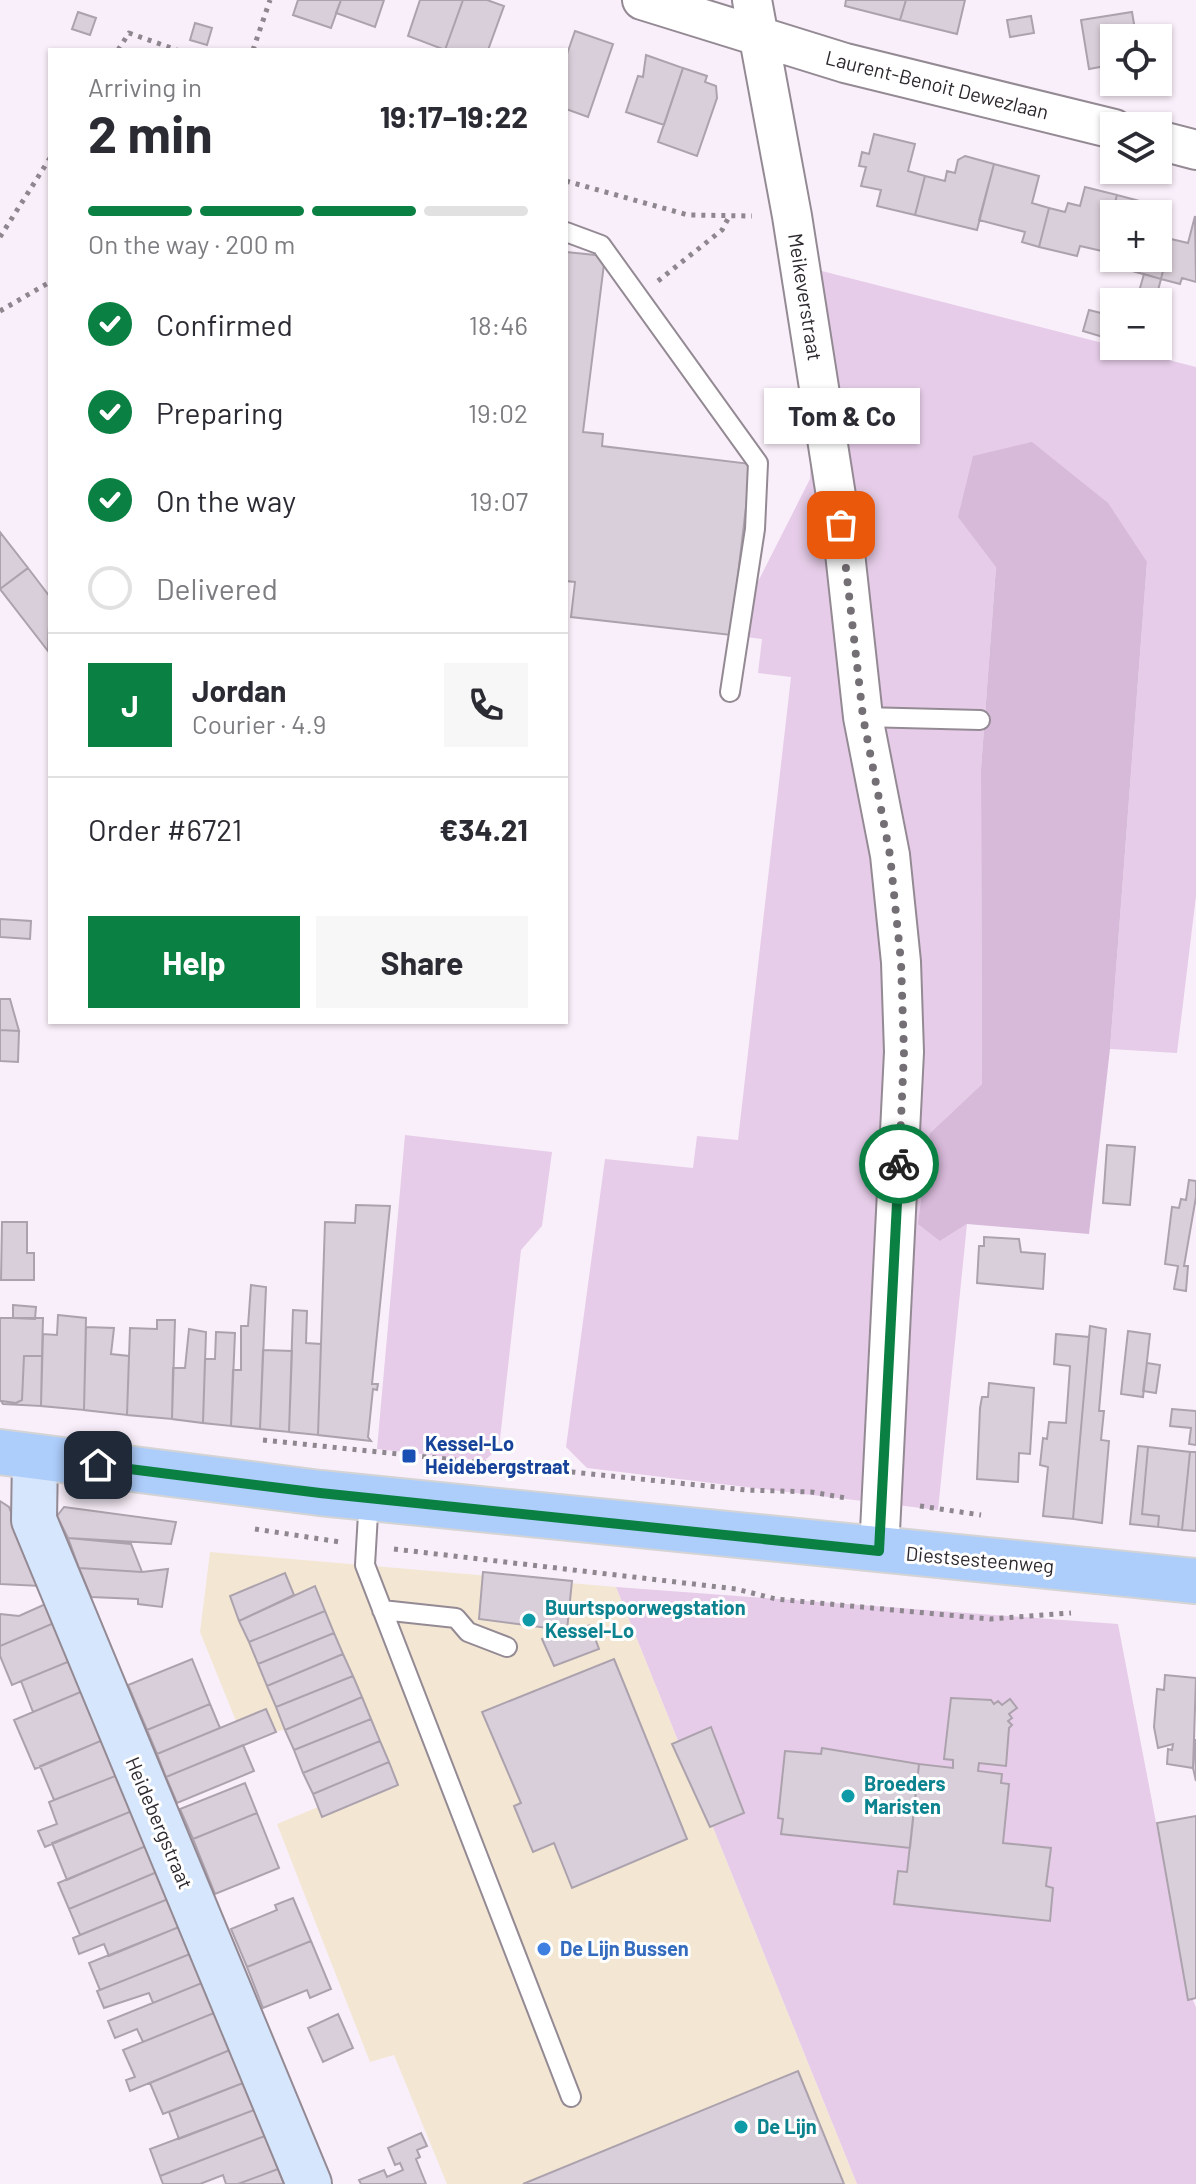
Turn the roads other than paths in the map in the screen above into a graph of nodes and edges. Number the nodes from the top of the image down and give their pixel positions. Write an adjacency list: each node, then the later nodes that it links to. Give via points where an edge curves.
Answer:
1 (642, 0): 3 (street, Laurent-Benoit Dewezlaan)
2 (752, 0): 3 (street, Meikeverstraat)
3 (761, 40): 4 (street, Laurent-Benoit Dewezlaan); 9 (street, Meikeverstraat, via 845,553)
4 (1100, 125)
5 (1172, 144): 6 (street)
6 (1196, 150)
7 (568, 233): 8 (lane, via 601,245 758,463 755,529)
8 (730, 692)
9 (863, 717): 10 (lane); 13 (street, Meikeverstraat, via 890,855 904,1052)
10 (980, 720)
11 (17, 1454): 12 (main road, Diestsesteenweg); 18 (street, Heidebergstraat, via 34,1520)
12 (369, 1497): 13 (main road, Diestsesteenweg); 15 (lane, via 365,1565)
13 (879, 1551): 14 (main road, Diestsesteenweg)
14 (1196, 1581)
15 (382, 1610): 16 (lane, via 456,1618 468,1632); 17 (lane)
16 (507, 1647)
17 (571, 2097)
18 (309, 2184)

